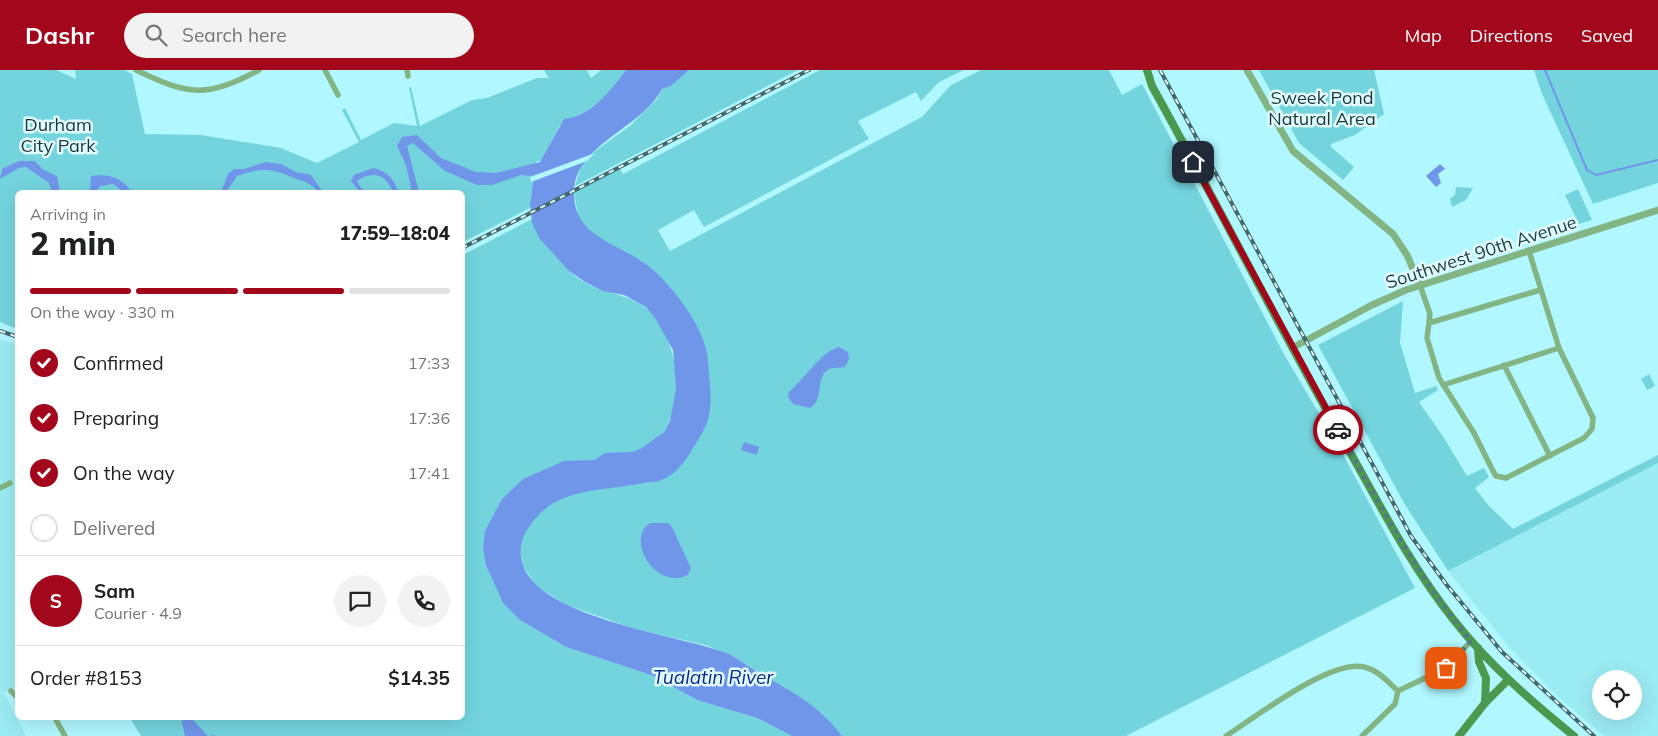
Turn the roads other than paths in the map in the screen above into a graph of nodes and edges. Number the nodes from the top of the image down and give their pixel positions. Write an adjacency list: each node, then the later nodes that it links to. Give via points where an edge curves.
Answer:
1 (136, 70): 2 (street, via 187,91 227,86)
2 (259, 70)
3 (325, 70): 6 (street)
4 (1147, 70): 12 (main road, via 1152,86)
5 (1247, 70): 9 (street, via 1293,152 1393,234 1407,254)
6 (338, 95)
7 (1658, 210): 8 (street, Southwest 90th Avenue)
8 (1528, 251): 9 (street, Southwest 90th Avenue); 10 (street)
9 (1420, 285): 11 (street); 12 (street, Southwest 90th Avenue, via 1372,305)
10 (1540, 290): 11 (street); 13 (street)
11 (1430, 323): 15 (street, via 1429,345)
12 (1292, 348): 19 (main road, via 1406,552)
13 (1559, 348): 14 (street); 16 (street, via 1593,418 1592,429 1584,438)
14 (1504, 365): 15 (street); 16 (street)
15 (1443, 385): 16 (street, via 1474,433 1493,471 1501,478)
16 (1550, 456)
17 (10, 483): 18 (street)
18 (0, 488)
19 (1471, 641): 20 (main road); 23 (street, via 1446,668)
20 (1478, 648): 21 (main road); 25 (main road, via 1479,662 1486,678)
21 (1508, 680): 25 (main road); 31 (main road)
22 (12, 690): 24 (street)
23 (1398, 691): 28 (street, via 1373,670 1344,667 1322,675); 29 (street, via 1395,704)
24 (15, 694)
25 (1485, 703): 30 (main road)
26 (56, 720): 27 (street)
27 (65, 736)
28 (1226, 736)
29 (1362, 736)
30 (1459, 736)
31 (1574, 736)

